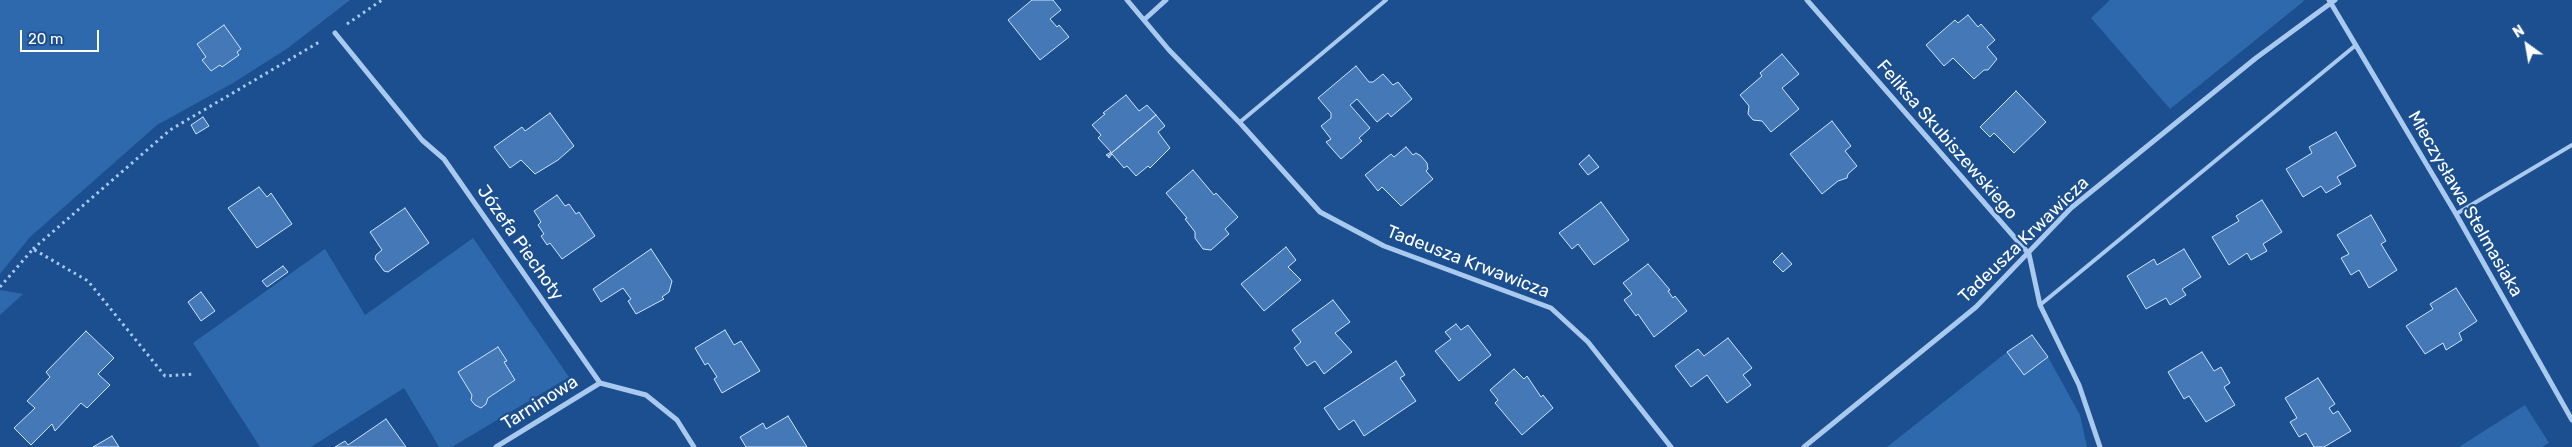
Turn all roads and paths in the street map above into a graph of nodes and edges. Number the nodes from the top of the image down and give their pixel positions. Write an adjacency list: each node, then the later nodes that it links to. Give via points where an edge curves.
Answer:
1 (382, 0): 8 (path)
2 (1127, 0): 7 (street, Tadeusza Krwawicza)
3 (1166, 0): 7 (street)
4 (1386, 0): 10 (lane)
5 (1807, 0): 14 (street, Feliksa Skubiszewskiego)
6 (2332, 1): 9 (street, Mieczysława Stelmasiaka); 14 (street, Tadeusza Krwawicza, via 2256,58 2071,208)
7 (1145, 19): 10 (street, Tadeusza Krwawicza, via 1170,50)
8 (335, 33): 13 (path, via 170,130); 18 (street, Józefa Piechoty, via 422,140 444,159)
9 (2356, 45): 12 (street, Mieczysława Stelmasiaka); 16 (lane)
10 (1240, 122): 22 (street, Tadeusza Krwawicza, via 1320,212 1384,246 1551,308 1588,342)
11 (2572, 145): 12 (lane)
12 (2456, 214): 19 (street, Mieczysława Stelmasiaka)
13 (33, 250): 15 (path); 17 (path, via 88,281 165,376)
14 (2029, 254): 16 (street, Feliksa Skubiszewskiego); 23 (street, Tadeusza Krwawicza, via 1976,307)
15 (0, 287)
16 (2040, 305): 24 (street, Feliksa Skubiszewskiego, via 2079,385)
17 (195, 374)
18 (600, 382): 20 (street, Tarninowa); 21 (street, via 646,395 677,420)
19 (2572, 420)
20 (496, 447)
21 (694, 447)
22 (1671, 447)
23 (1804, 447)
24 (2100, 447)

